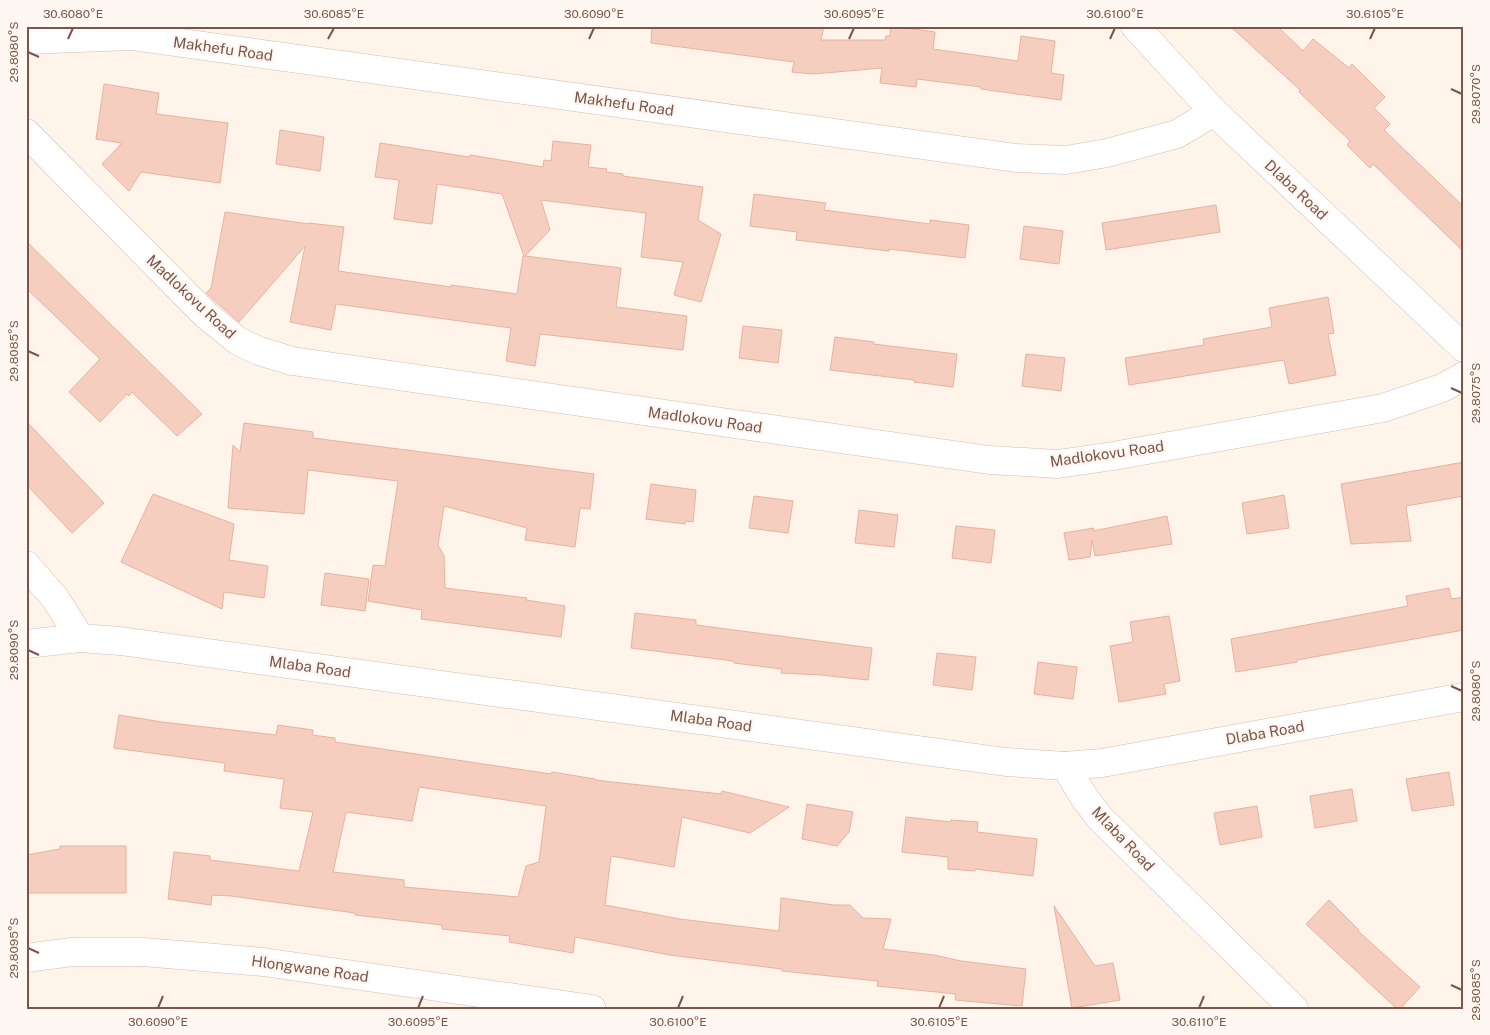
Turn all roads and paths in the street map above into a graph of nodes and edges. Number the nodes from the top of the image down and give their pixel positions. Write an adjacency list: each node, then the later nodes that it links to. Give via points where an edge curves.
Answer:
1 (1135, 26): 3 (street, Dlaba Road)
2 (26, 40): 3 (street, Makhefu Road, via 131,36 1016,158 1066,160 1107,153 1177,134)
3 (1214, 112): 5 (street, Dlaba Road)
4 (26, 133): 6 (street, Madlokovu Road, via 206,315 238,341 292,361 989,460 1058,464 1383,408 1442,388)
5 (1464, 348)
6 (1464, 376)
7 (26, 565): 8 (street, via 55,598)
8 (80, 638): 9 (street, Mlaba Road); 11 (street, Mlaba Road, via 130,642 1006,762)
9 (26, 644)
10 (1464, 697): 11 (street, Dlaba Road, via 1102,763)
11 (1065, 766): 14 (street, Mlaba Road, via 1100,818)
12 (26, 958): 13 (street, Hlongwane Road, via 72,952 143,952 263,962)
13 (592, 1009)
14 (1294, 1009)

